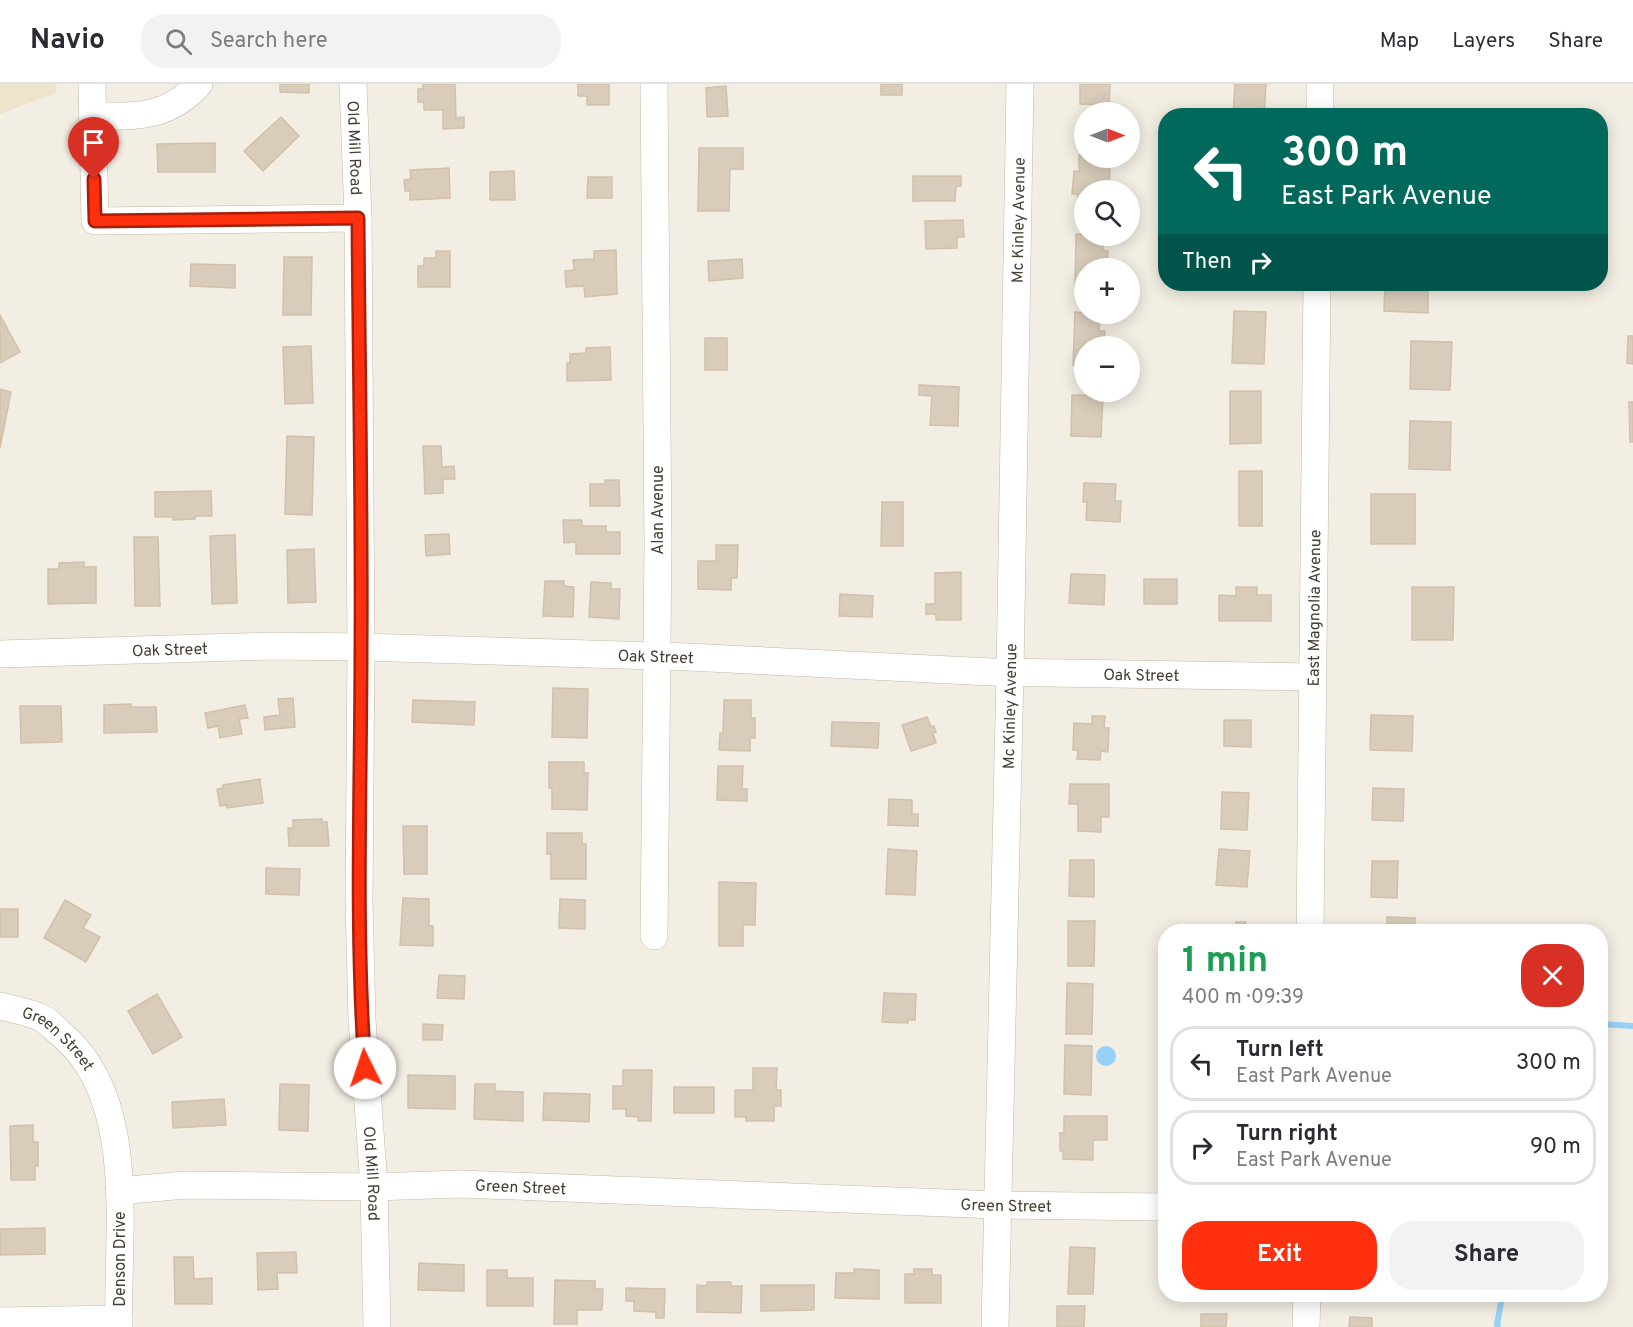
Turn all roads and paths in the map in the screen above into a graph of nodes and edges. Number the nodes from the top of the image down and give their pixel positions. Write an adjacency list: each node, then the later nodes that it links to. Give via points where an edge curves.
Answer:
1 (92, 84): 8 (street)
2 (199, 84): 8 (street, via 154,114)
3 (353, 84): 9 (street, Old Mill Road)
4 (654, 84): 13 (street, Alan Avenue)
5 (1020, 84): 14 (street, Mc Kinley Avenue)
6 (1320, 84): 7 (street)
7 (1320, 108)
8 (93, 116): 9 (street, via 95,221)
9 (358, 218): 11 (street, Old Mill Road)
10 (1317, 291): 15 (street, East Magnolia Avenue)
11 (361, 647): 12 (street, Oak Street); 13 (street, Oak Street); 19 (street, Old Mill Road, via 358,902)
12 (0, 654)
13 (656, 656): 14 (street, Oak Street); 17 (street, Alan Avenue)
14 (1010, 673): 15 (street, Oak Street); 21 (street, Mc Kinley Avenue)
15 (1312, 677): 16 (street, East Magnolia Avenue)
16 (1310, 924)
17 (654, 936)
18 (0, 1006): 20 (street, Green Street, via 41,1017 75,1046 99,1084 113,1127)
19 (374, 1187): 20 (street, Green Street, via 185,1185); 21 (street, Green Street, via 461,1184); 26 (street, Old Mill Road)
20 (119, 1191): 25 (street, Denson Drive)
21 (998, 1205): 22 (street, Green Street); 27 (street, Mc Kinley Avenue)
22 (1158, 1207)
23 (1307, 1302): 28 (street)
24 (0, 1321): 25 (street)
25 (119, 1323)
26 (377, 1327)
27 (995, 1327)
28 (1306, 1327)

